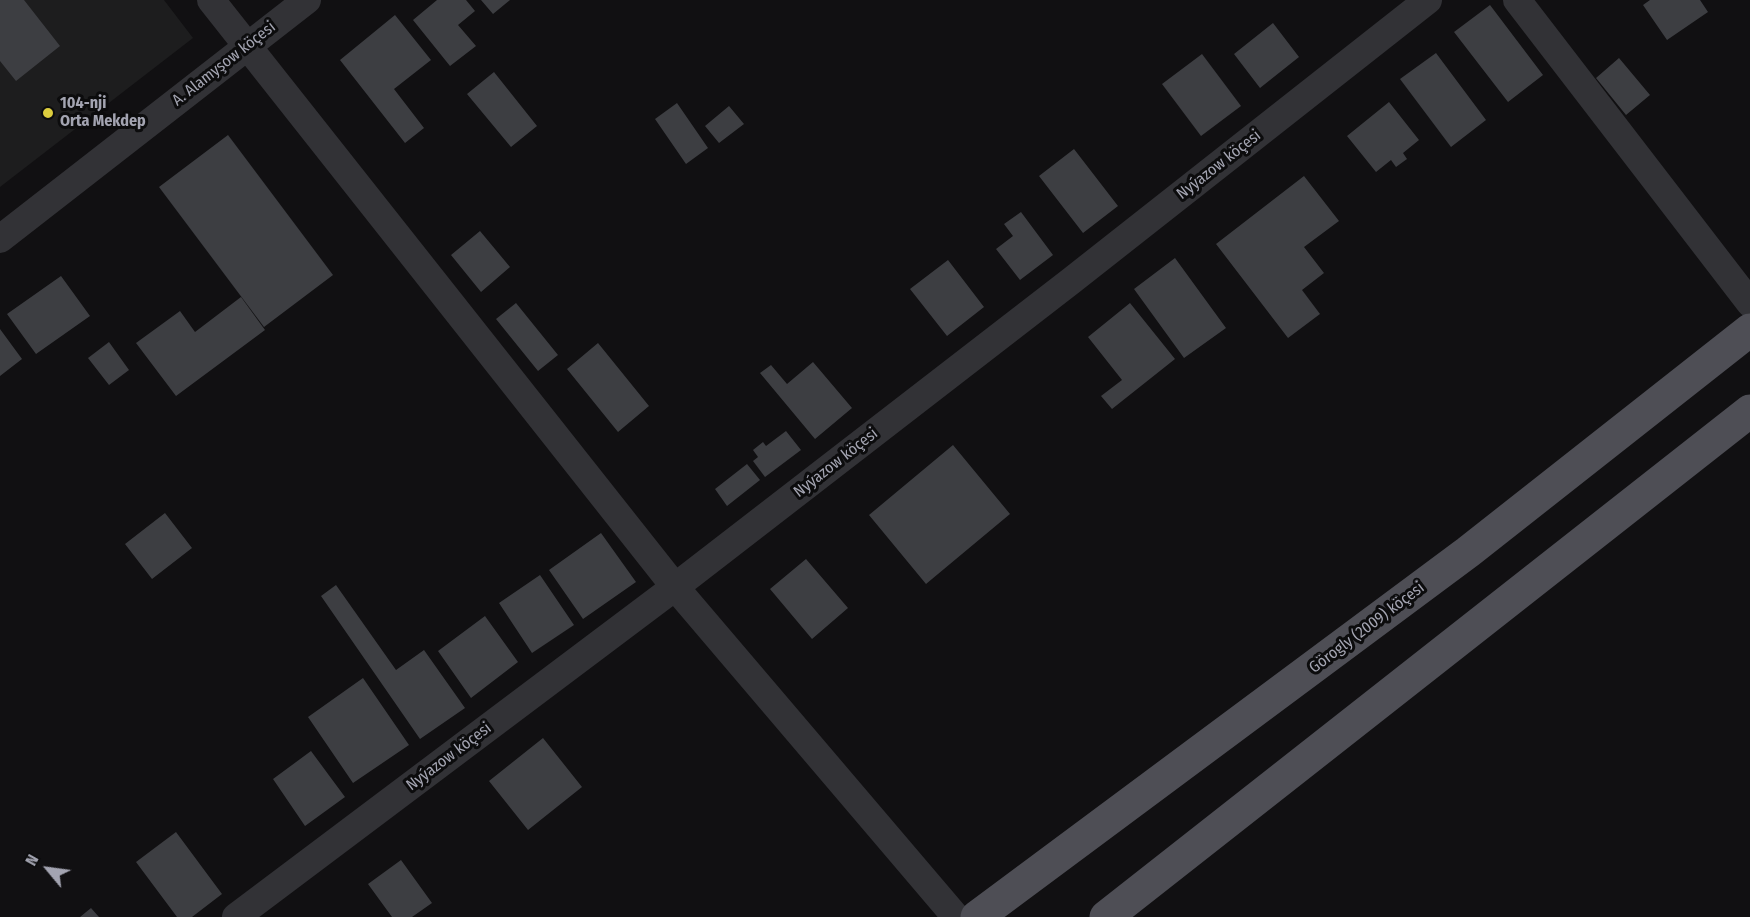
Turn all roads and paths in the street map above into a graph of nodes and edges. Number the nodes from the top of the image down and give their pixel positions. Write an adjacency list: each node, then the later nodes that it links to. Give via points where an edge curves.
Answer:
1 (210, 0): 5 (street)
2 (307, 0): 5 (street, A. Alamyşow köçesi)
3 (1428, 0): 10 (street, Nyýazow köçesi)
4 (1517, 0): 7 (street)
5 (246, 46): 6 (street, A. Alamyşow köçesi); 10 (street)
6 (0, 239)
7 (1750, 303)
8 (1750, 330): 13 (main road, Görogly (2009) köçesi, via 1468,552)
9 (1750, 411): 14 (main road)
10 (675, 587): 11 (street, Nyýazow köçesi); 12 (street)
11 (236, 917)
12 (956, 917)
13 (977, 917)
14 (1106, 917)

